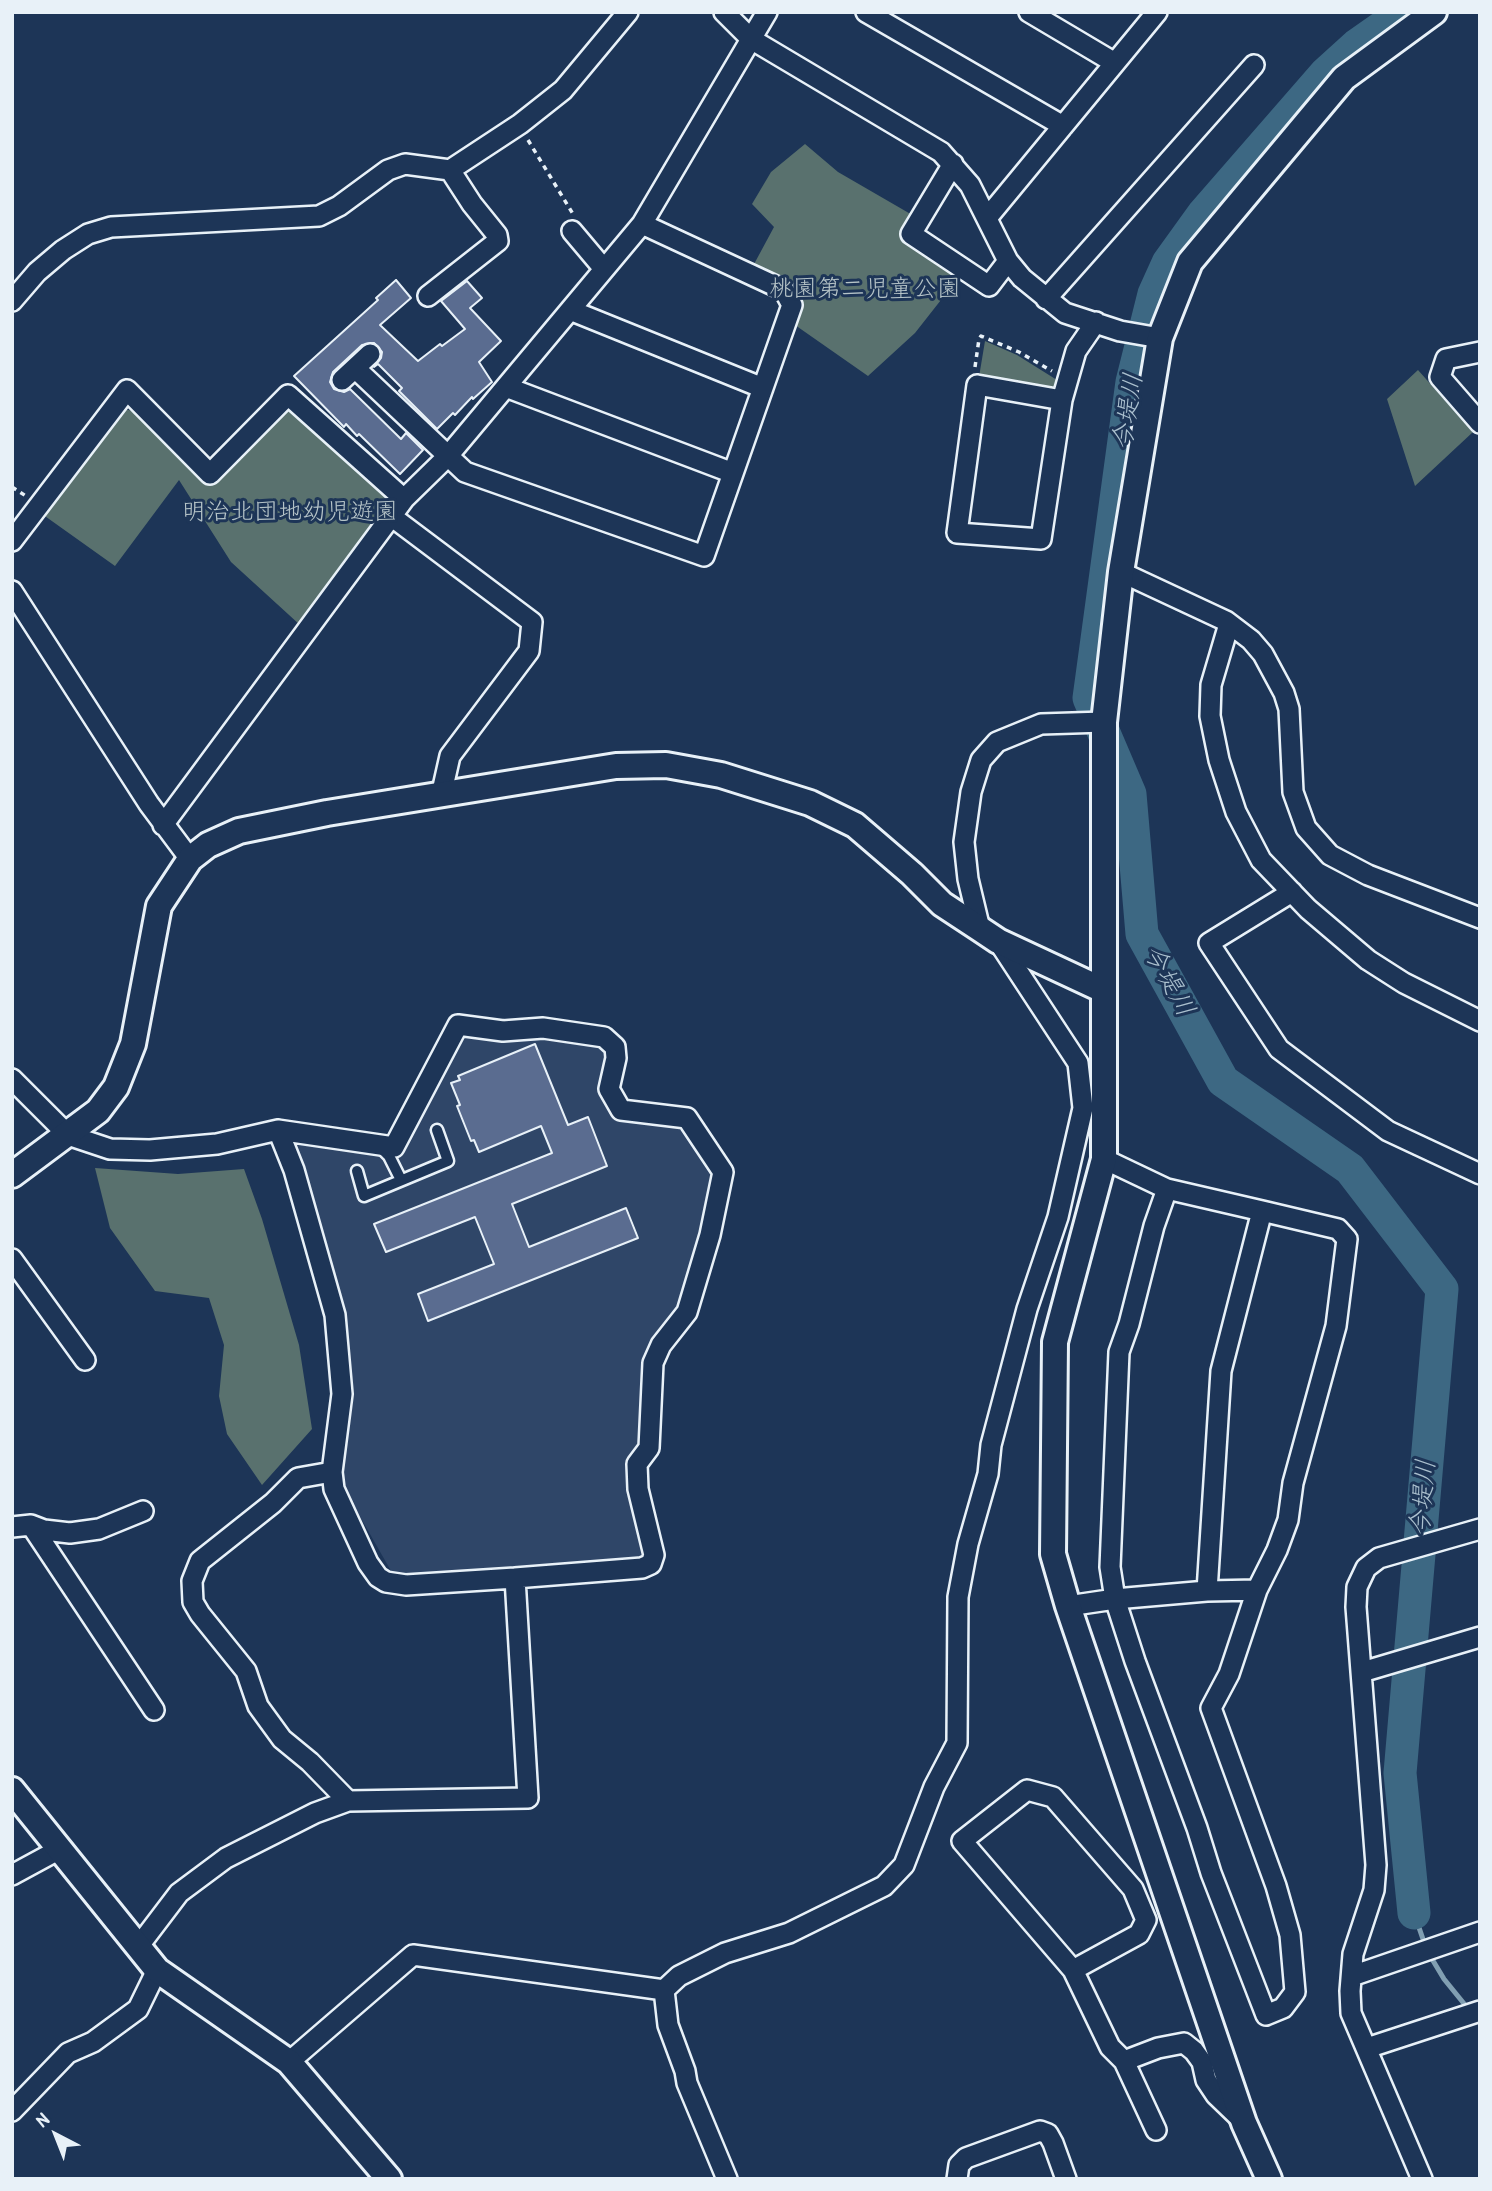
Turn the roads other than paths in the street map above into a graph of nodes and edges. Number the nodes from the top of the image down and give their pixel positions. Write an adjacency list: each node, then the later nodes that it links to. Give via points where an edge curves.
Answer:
1 (628, 12): 13 (street, via 562,90)
2 (724, 12): 8 (street)
3 (767, 12): 8 (street)
4 (866, 12): 11 (street)
5 (1029, 12): 9 (street)
6 (1157, 12): 9 (street)
7 (1426, 14): 24 (street, via 1343,78 1190,262)
8 (751, 39): 12 (street, via 926,142); 15 (street)
9 (1115, 62): 11 (street)
10 (1254, 65): 20 (street)
11 (1063, 126): 14 (street)
12 (953, 164): 14 (street, via 971,185); 17 (street, via 911,234 989,286)
13 (450, 170): 19 (street, via 498,241); 21 (street, via 405,164 377,176 319,216 99,230 54,257)
14 (987, 218): 17 (street)
15 (642, 224): 18 (street); 28 (street, via 784,290 792,305)
16 (573, 232): 18 (street)
17 (1008, 261): 20 (street)
18 (604, 269): 22 (street)
19 (428, 296)
20 (1046, 299): 23 (street, via 1065,313)
21 (12, 301)
22 (570, 310): 27 (street); 28 (street)
23 (1096, 322): 24 (street); 29 (street, via 1076,351)
24 (1154, 337): 36 (street)
25 (1480, 352): 30 (street, via 1446,359 1440,377)
26 (356, 367): 31 (street)
27 (506, 387): 31 (street); 32 (street)
28 (763, 388): 32 (street)
29 (1062, 400): 29 (street, via 977,385 957,533 1041,539)
30 (1480, 423)
31 (448, 456): 32 (street, via 465,472 704,556); 33 (street)
32 (733, 473)
33 (404, 499): 34 (street); 35 (street, via 288,395 210,474 127,390)
34 (391, 516): 40 (street, via 532,622 529,651 450,756); 41 (street)
35 (12, 541)
36 (1121, 572): 38 (street); 39 (street)
37 (12, 591): 41 (street)
38 (1229, 624): 43 (street, via 1211,685 1210,716 1219,760 1236,812 1261,860); 44 (street, via 1264,654 1284,693 1289,709 1293,792 1306,828 1330,855 1368,875)
39 (1104, 722): 45 (street, via 1041,724 997,743 981,760 964,842 968,879); 46 (street)
40 (441, 796): 42 (street, via 239,831); 45 (street, via 617,766 666,765 721,775 810,803 855,825 942,904)
41 (163, 825): 42 (street)
42 (190, 859): 51 (street, via 159,906 133,1044 116,1087 98,1111)
43 (1292, 892): 47 (street, via 1368,960); 55 (street, via 1209,943 1279,1049 1388,1131)
44 (1480, 918)
45 (989, 935): 46 (street); 83 (street, via 1078,1063 1083,1108 1058,1217 1027,1309 968,1544 958,1597 957,1743 934,1787 904,1865 884,1886 789,1933 725,1953 679,1976)
46 (1103, 990): 53 (street)
47 (1480, 1021)
48 (12, 1079): 51 (street)
49 (278, 1130): 51 (street, via 217,1144 150,1150 110,1149); 52 (street); 62 (street, via 295,1170 335,1314 342,1394)
50 (437, 1130): 57 (lane, via 448,1161)
51 (68, 1135): 56 (street)
52 (377, 1144): 57 (lane); 66 (street, via 394,1147 458,1025 503,1031 543,1028 604,1037 615,1047 609,1089 621,1110 687,1118 723,1171 687,1312 653,1363 649,1448 637,1464 638,1489 654,1555 651,1564)
53 (1104, 1159): 58 (street); 70 (street, via 1055,1342 1053,1553)
54 (357, 1171): 57 (lane, via 364,1196)
55 (1480, 1174)
56 (12, 1175)
57 (401, 1180)
58 (1167, 1189): 59 (street); 69 (street, via 1119,1352 1110,1567)
59 (1262, 1211): 67 (street, via 1338,1229 1348,1239 1336,1326 1293,1483 1288,1520); 68 (street, via 1221,1371)
60 (12, 1259): 61 (street)
61 (85, 1360)
62 (332, 1472): 66 (street, via 334,1489 369,1563 386,1582 406,1585); 75 (street, via 298,1478 200,1561 192,1581 193,1602 246,1671 258,1706 282,1739)
63 (143, 1511): 64 (street, via 99,1528 70,1533)
64 (22, 1526): 73 (street)
65 (1480, 1529): 72 (street, via 1379,1559 1366,1568 1357,1587 1356,1607)
66 (515, 1578): 75 (street, via 527,1798)
67 (1257, 1590): 68 (street); 69 (street, via 1229,1674 1211,1708 1290,1935 1295,1992 1283,2008 1265,2015)
68 (1207, 1591): 69 (street)
69 (1115, 1599): 70 (street)
70 (1068, 1606): 89 (street)
71 (1480, 1637): 72 (street)
72 (1362, 1672): 82 (street, via 1376,1865 1374,1890 1353,1954)
73 (154, 1710)
74 (12, 1790): 76 (street)
75 (348, 1801): 79 (street, via 226,1858 179,1893)
76 (60, 1849): 77 (street); 79 (street)
77 (12, 1875)
78 (1480, 1932): 82 (street)
79 (138, 1947): 81 (street)
80 (1073, 1969): 80 (street, via 962,1841 1027,1790 1053,1797 1133,1888 1146,1920 1139,1934); 86 (street, via 1110,2048)
81 (157, 1970): 87 (street); 88 (street, via 138,2009 93,2042 68,2053)
82 (1352, 1976): 85 (street, via 1351,2013)
83 (664, 1990): 87 (street, via 413,1955); 92 (street, via 668,2025 687,2083)
84 (1480, 2011): 85 (street)
85 (1367, 2048): 96 (street)
86 (1124, 2061): 89 (street, via 1184,2043 1202,2062 1216,2095); 90 (street)
87 (289, 2062): 91 (street)
88 (12, 2111)
89 (1244, 2123): 95 (street)
90 (1156, 2130)
91 (389, 2179)
92 (727, 2179)
93 (957, 2179): 94 (street, via 958,2165 966,2158 1040,2130 1053,2143)
94 (1066, 2179)
95 (1269, 2179)
96 (1422, 2179)

